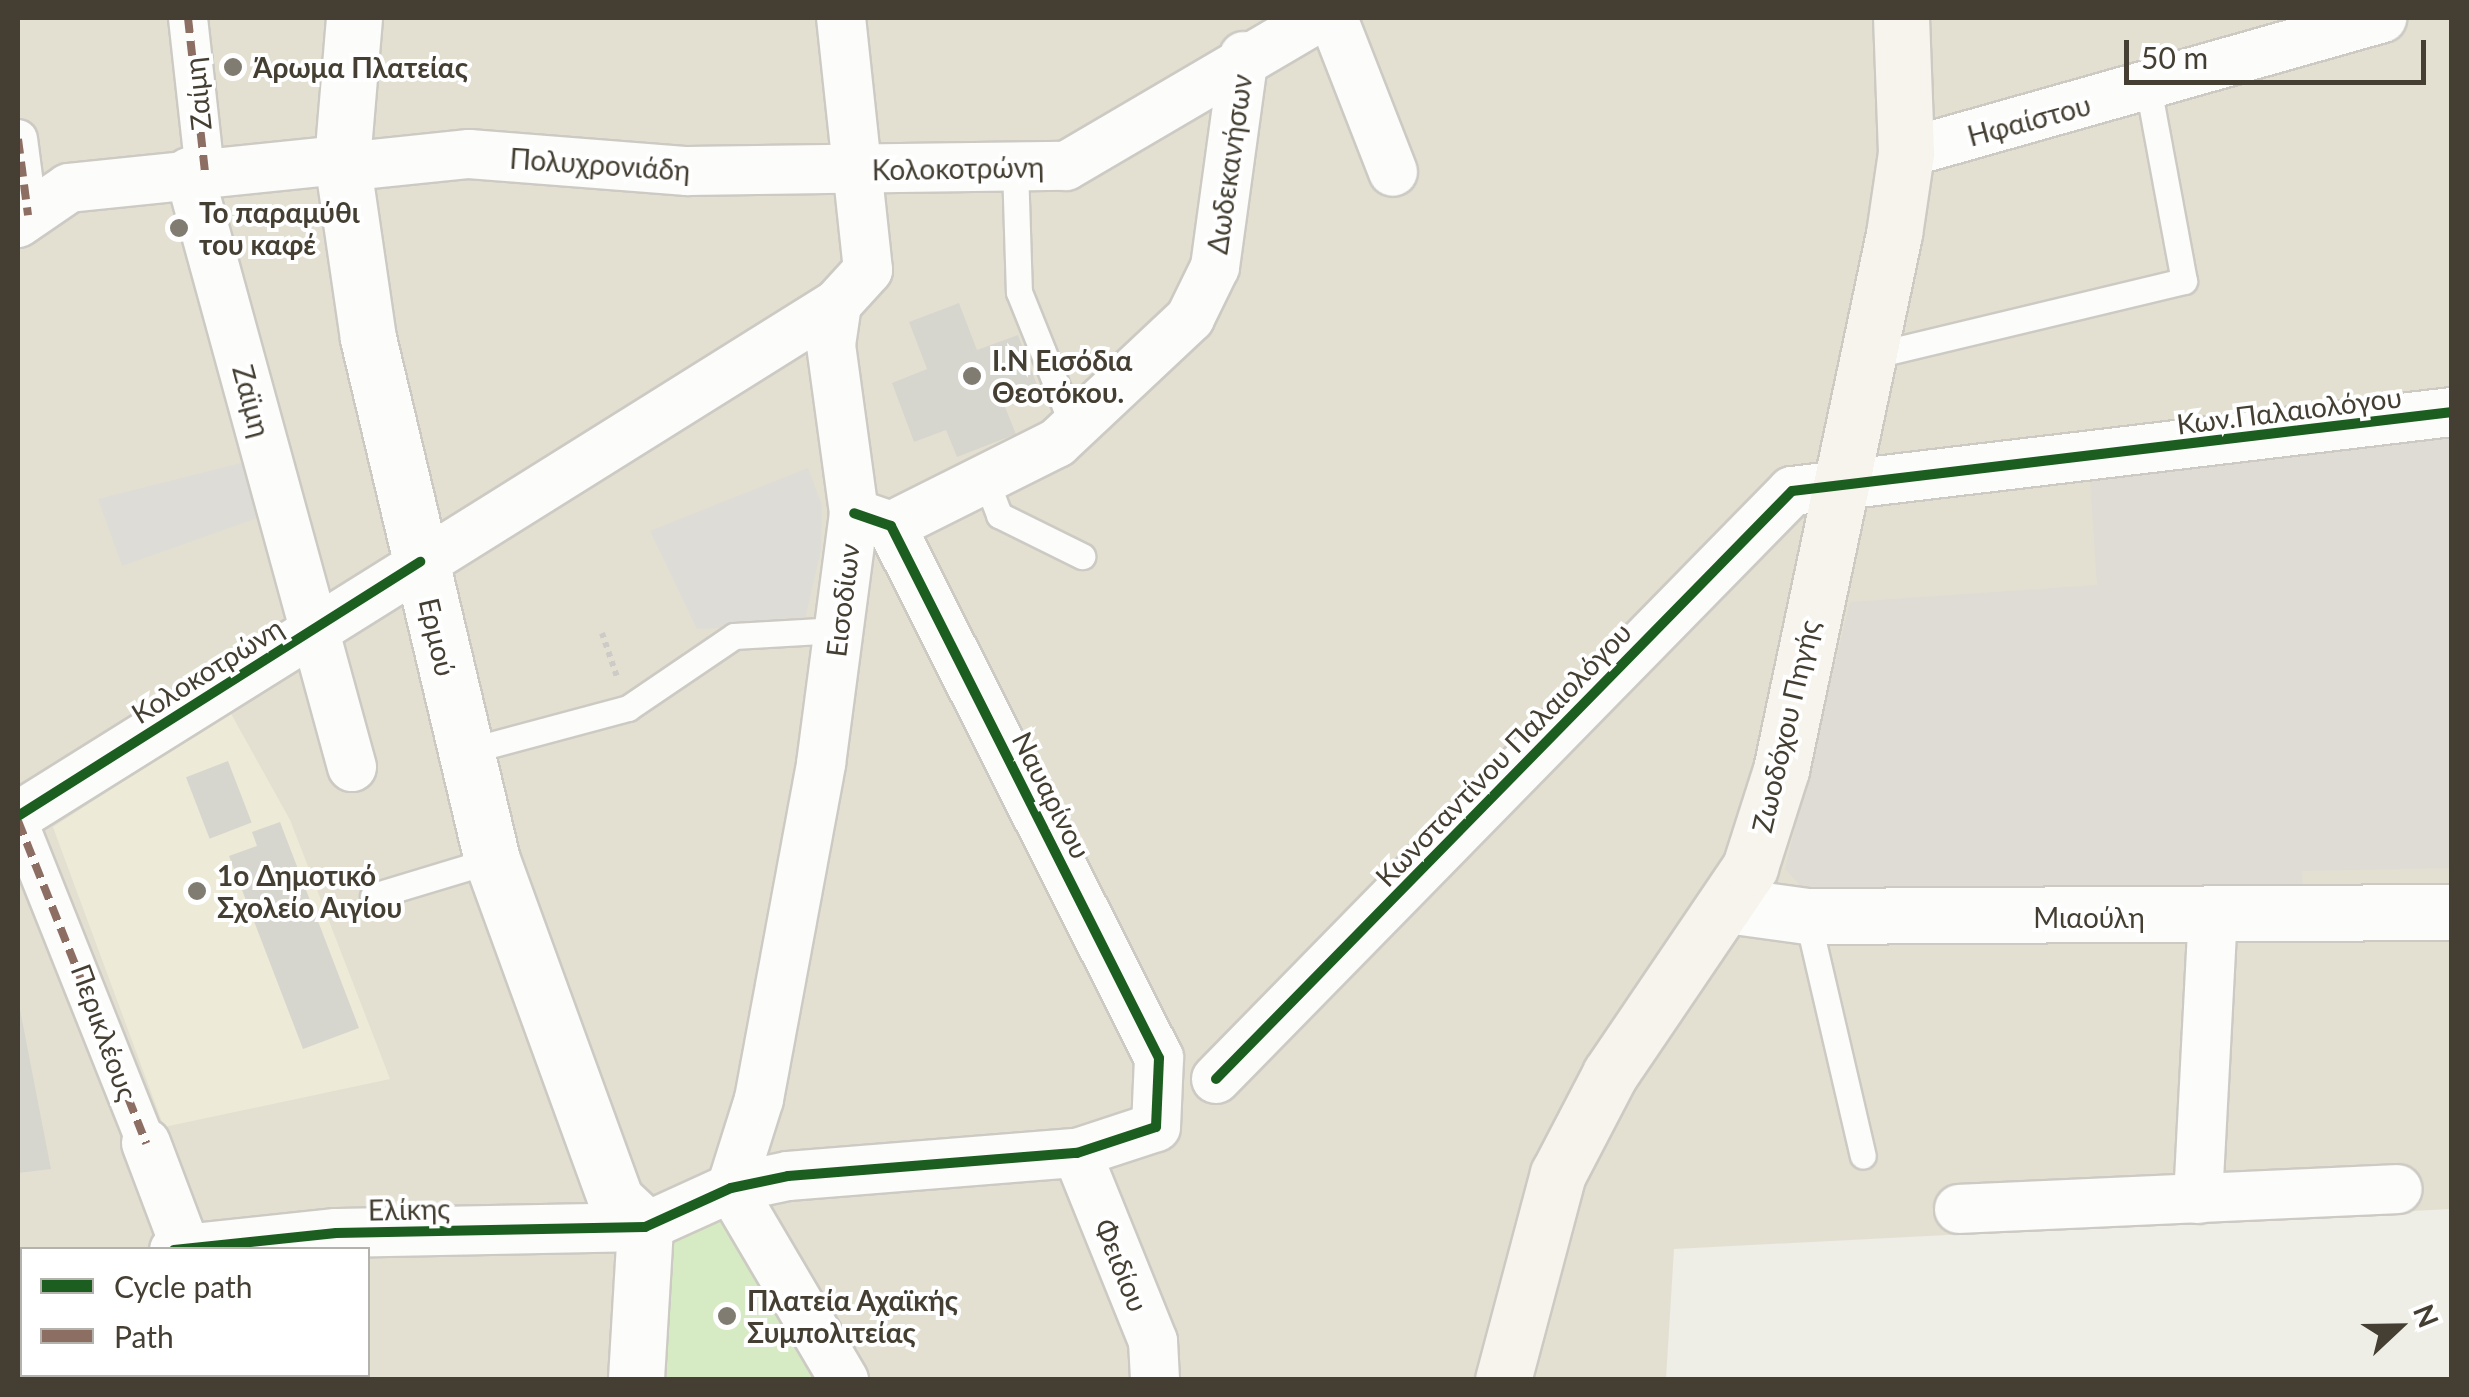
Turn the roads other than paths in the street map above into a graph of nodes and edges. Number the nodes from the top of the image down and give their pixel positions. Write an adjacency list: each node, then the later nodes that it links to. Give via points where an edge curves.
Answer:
1 (188, 18): 15 (street, Ζαίμη)
2 (354, 18): 12 (street, Ερμού)
3 (841, 18): 14 (street)
4 (1318, 18): 8 (street, Κολοκοτρώνη)
5 (1333, 18): 16 (street)
6 (1900, 18): 11 (main road, Ζωοδόχου Πηγής)
7 (2382, 18): 9 (street, Ηφαίστου)
8 (1244, 56): 13 (street, Κολοκοτρώνη, via 1066,166); 21 (street, Δωδεκανήσων, via 1215,267 1190,318)
9 (2148, 88): 11 (street, Ηφαίστου); 19 (lane, via 2184,281)
10 (18, 138): 17 (street)
11 (1906, 153): 19 (main road, Ζωοδόχου Πηγής)
12 (342, 164): 14 (street, Πολυχρονιάδη, via 469,154 686,171); 15 (street, Πολυχρονιάδη); 26 (street, Ερμού, via 368,338)
13 (1015, 167): 14 (street, Κολοκοτρώνη); 21 (lane, via 1019,292)
14 (857, 170): 18 (street, via 868,270)
15 (197, 172): 17 (street, Πολυχρονιάδη, via 69,188); 27 (street, Ζαϊμη)
16 (1393, 172)
17 (23, 219)
18 (838, 304): 24 (street, Εισοδίων, via 830,378); 26 (street, Κολοκοτρώνη)
19 (1868, 356): 23 (main road, Ζωοδόχου Πηγής)
20 (2452, 412): 23 (street, Κων.Παλαιολόγου)
21 (1074, 429): 22 (street, Δωδεκανήσων)
22 (985, 478): 24 (street, Δωδεκανήσων); 25 (lane, via 999,515)
23 (1836, 492): 34 (main road, Ζωοδόχου Πηγής, via 1781,770 1750,866); 38 (street, Κωνσταντίνου Παλαιολόγου, via 1792,491)
24 (872, 519): 28 (street, Εισοδίων); 40 (street, Ναυαρίνου, via 1159,1058 1156,1127)
25 (1082, 556)
26 (420, 562): 27 (street, Κολοκοτρώνη); 29 (street, Ερμού)
27 (314, 629): 30 (street); 31 (street, Κολοκοτρώνη)
28 (838, 630): 29 (lane, via 734,636 628,708); 42 (street, Εισοδίων, via 758,1099)
29 (464, 752): 32 (street, Ερμού)
30 (352, 767)
31 (18, 818): 39 (street, Περικλέους)
32 (492, 860): 33 (lane); 46 (street, Ερμού, via 616,1200)
33 (373, 896)
34 (1727, 905): 36 (street, Μιαούλη); 52 (main road, Ζωοδόχου Πηγής, via 1610,1074 1558,1174)
35 (2452, 912): 37 (street, Μιαούλη)
36 (1807, 916): 37 (street, Μιαούλη); 41 (lane)
37 (2213, 917): 44 (street)
38 (1216, 1080)
39 (146, 1143): 47 (street, Περικλέους)
40 (1077, 1153): 42 (street); 51 (street, Φειδίου, via 1153,1341)
41 (1863, 1156)
42 (731, 1188): 46 (street); 50 (street)
43 (2398, 1189): 44 (street)
44 (2198, 1200): 45 (street)
45 (1959, 1209)
46 (645, 1226): 48 (street, Ελίκης, via 336,1233); 49 (street)
47 (179, 1247)
48 (189, 1247)
49 (636, 1380)
50 (844, 1380)
51 (1155, 1380)
52 (1503, 1380)

